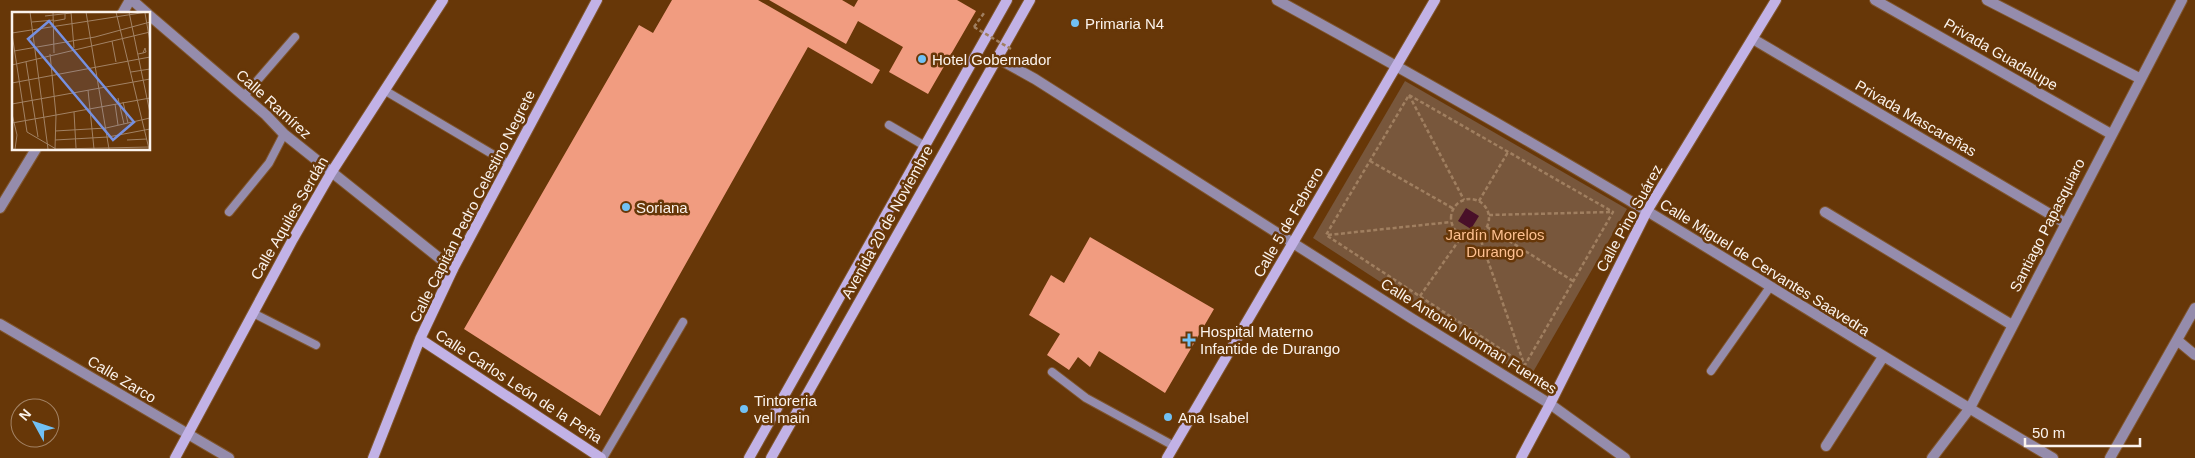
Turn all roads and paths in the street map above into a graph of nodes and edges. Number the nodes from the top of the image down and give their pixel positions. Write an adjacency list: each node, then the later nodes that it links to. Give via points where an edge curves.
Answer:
1 (131, 0): 12 (street); 13 (street, Calle Ramírez)
2 (443, 0): 22 (street, Calle Aquiles Serdán)
3 (597, 0): 32 (street, Calle Capitán Pedro Celestino Negrete)
4 (1007, 0): 28 (street, Avenida 20 de Noviembre)
5 (1030, 0): 19 (street, Avenida 20 de Noviembre)
6 (1277, 0): 20 (street, Calle Miguel de Cervantes Saavedra)
7 (1435, 0): 20 (street, Calle 5 de Febrero)
8 (1776, 0): 17 (street, Calle Pino Suárez)
9 (1876, 0): 27 (street, Privada Guadalupe)
10 (1987, 0): 21 (street)
11 (2182, 0): 21 (street, Santiago Papasquiaro)
12 (123, 12)
13 (146, 12)
14 (150, 16): 24 (street, Calle Ramírez)
15 (974, 27): 18 (path, bridge)
16 (295, 37): 24 (lane)
17 (1753, 39): 38 (street, Calle Pino Suárez); 44 (street, Privada Mascareñas)
18 (1011, 49)
19 (997, 58): 49 (street, Calle Antonio Norman Fuentes); 77 (street, Avenida 20 de Noviembre)
20 (1397, 66): 38 (street, Calle Miguel de Cervantes Saavedra); 49 (street, Calle 5 de Febrero)
21 (2141, 79): 27 (street, Santiago Papasquiaro)
22 (384, 90): 32 (lane); 33 (street, Calle Aquiles Serdán)
23 (1409, 95): 30 (path); 31 (path); 34 (path)
24 (244, 96): 26 (street, Calle Ramírez)
25 (889, 125): 28 (lane)
26 (284, 134): 33 (street, Calle Ramírez); 39 (lane, via 269,163)
27 (2111, 134): 44 (street, Santiago Papasquiaro)
28 (925, 146): 76 (street, Avenida 20 de Noviembre)
29 (35, 150): 36 (street)
30 (1508, 152): 35 (path); 40 (path)
31 (1370, 161): 37 (path); 46 (path)
32 (509, 164): 50 (street, Calle Capitán Pedro Celestino Negrete)
33 (332, 173): 50 (street, Calle Ramírez); 55 (street, Calle Aquiles Serdán)
34 (1464, 200): 35 (path); 37 (path)
35 (1479, 201): 42 (path)
36 (0, 208)
37 (1454, 209): 43 (path)
38 (1647, 211): 52 (street, Calle Miguel de Cervantes Saavedra); 67 (street, Calle Pino Suárez)
39 (229, 212)
40 (1614, 212): 42 (path); 51 (path)
41 (1825, 212): 58 (street)
42 (1489, 215): 45 (path)
43 (1451, 222): 46 (path); 48 (path)
44 (2065, 222): 58 (street, Santiago Papasquiaro)
45 (1488, 227): 47 (path); 51 (path)
46 (1326, 235): 53 (path)
47 (1479, 235): 48 (path); 64 (path)
48 (1462, 236): 53 (path)
49 (1293, 243): 67 (street, Calle Antonio Norman Fuentes); 70 (street, Calle 5 de Febrero)
50 (453, 269): 59 (street, Calle Capitán Pedro Celestino Negrete)
51 (1573, 282): 64 (path)
52 (1770, 287): 63 (street, Calle Miguel de Cervantes Saavedra); 65 (lane)
53 (1420, 296): 64 (path)
54 (2195, 308): 60 (street)
55 (253, 312): 61 (lane); 69 (street, Calle Aquiles Serdán)
56 (683, 322): 75 (lane)
57 (0, 324): 69 (street, Calle Zarco)
58 (2012, 325): 68 (street, Santiago Papasquiaro)
59 (420, 339): 74 (street, Calle Capitán Pedro Celestino Negrete); 75 (street, Calle Carlos León de la Peña)
60 (2177, 340): 62 (street); 83 (street)
61 (316, 345)
62 (2195, 355)
63 (1883, 357): 68 (street, Calle Miguel de Cervantes Saavedra); 71 (street)
64 (1525, 365)
65 (1711, 371)
66 (1052, 372): 70 (lane, via 1086,398)
67 (1550, 404): 79 (street, Calle Pino Suárez); 80 (street, Calle Antonio Norman Fuentes)
68 (1970, 408): 81 (street, Santiago Papasquiaro); 82 (street, Calle Miguel de Cervantes Saavedra)
69 (187, 435): 72 (street, Calle Aquiles Serdán); 73 (street, Calle Zarco)
70 (1174, 446): 78 (street, Calle 5 de Febrero)
71 (1826, 446)
72 (175, 458)
73 (229, 458)
74 (374, 458)
75 (602, 458)
76 (749, 458)
77 (771, 458)
78 (1167, 458)
79 (1521, 458)
80 (1625, 458)
81 (1932, 458)
82 (2053, 458)
83 (2110, 458)

